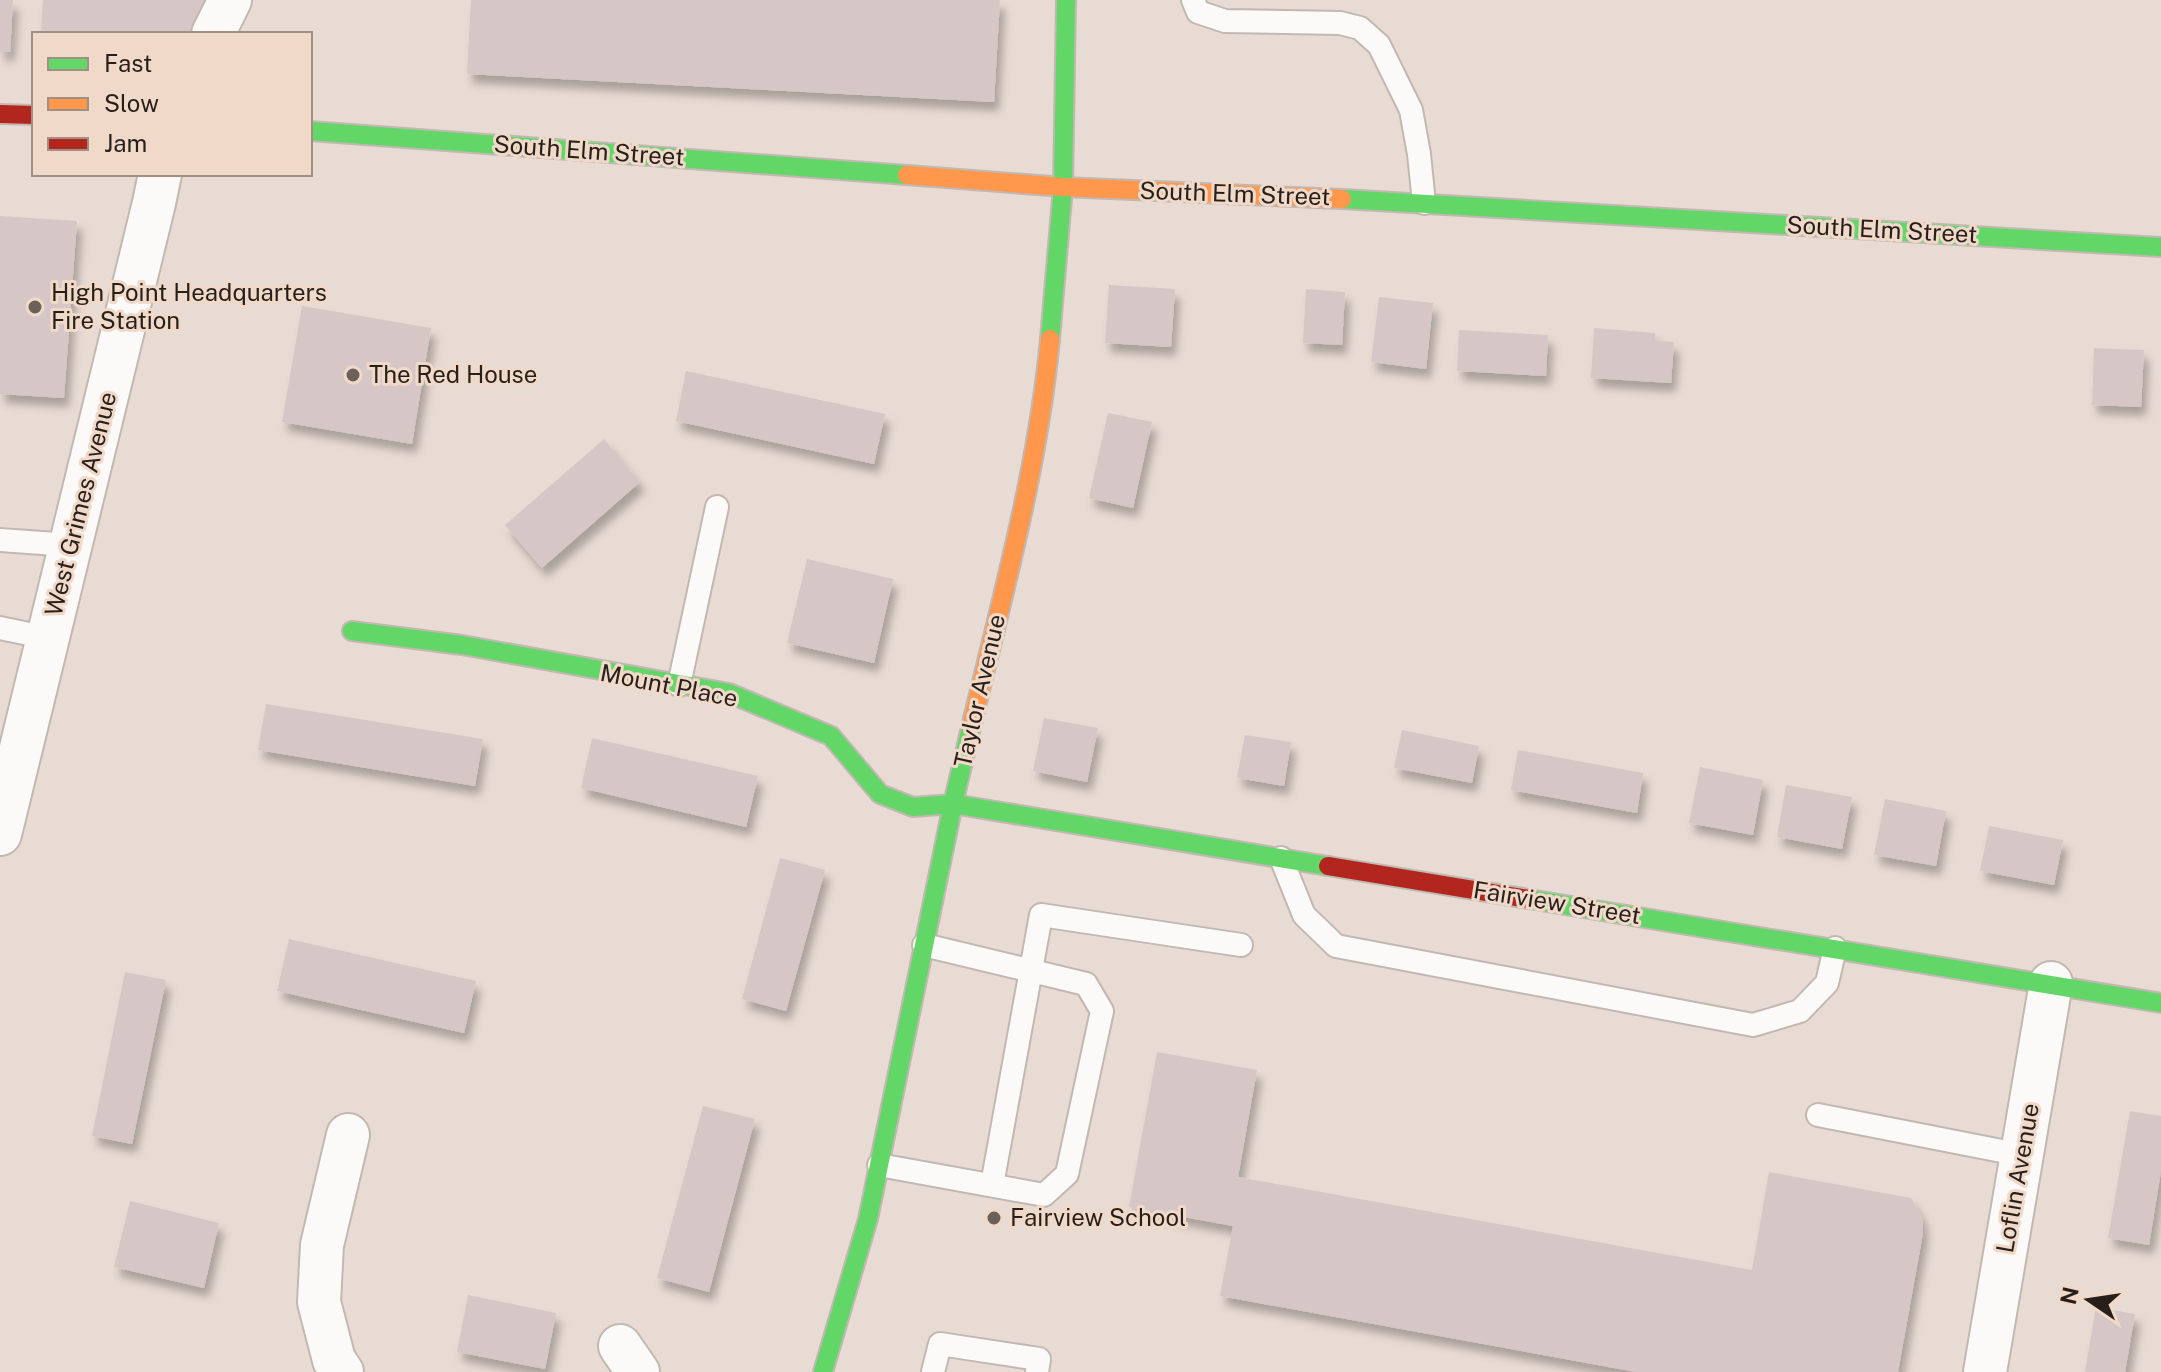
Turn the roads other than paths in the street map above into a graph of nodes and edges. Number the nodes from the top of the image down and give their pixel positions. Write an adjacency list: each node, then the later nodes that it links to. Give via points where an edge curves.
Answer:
1 (230, 0): 4 (street)
2 (1066, 0): 9 (street, Taylor Avenue)
3 (1193, 0): 10 (lane, via 1198,12 1225,21 1360,28 1379,45 1411,110)
4 (214, 32)
5 (0, 114): 6 (street)
6 (32, 115)
7 (312, 131): 9 (street, South Elm Street)
8 (160, 176): 14 (street, West Grimes Avenue)
9 (1063, 187): 10 (street, South Elm Street); 19 (street, Taylor Avenue, via 1047,370 1027,494)
10 (1424, 203): 11 (street, South Elm Street)
11 (2161, 247)
12 (717, 507): 18 (lane)
13 (0, 540): 14 (lane)
14 (70, 545): 17 (street, West Grimes Avenue)
15 (0, 628): 17 (lane)
16 (352, 631): 18 (street, Mount Place, via 462,645)
17 (48, 638): 20 (street, West Grimes Avenue)
18 (679, 685): 19 (street, Mount Place, via 729,693 831,736 880,794 913,807)
19 (953, 804): 21 (street, Fairview Street); 22 (street, Taylor Avenue)
20 (0, 834)
21 (1281, 858): 24 (street, Fairview Street); 24 (lane, via 1304,915 1336,946 1753,1025 1800,1011 1827,983)
22 (924, 945): 25 (lane); 31 (street, Taylor Avenue)
23 (1241, 945): 25 (lane, via 1041,915)
24 (1835, 948): 26 (street, Fairview Street)
25 (1030, 970): 32 (lane); 32 (lane, via 1086,984 1102,1011 1067,1174 1044,1195)
26 (2051, 983): 27 (street, Fairview Street); 30 (street, Loflin Avenue)
27 (2161, 1003)
28 (1818, 1115): 30 (lane)
29 (348, 1135): 33 (street, via 322,1245 319,1302)
30 (2022, 1155): 37 (street, Loflin Avenue)
31 (879, 1165): 32 (lane); 34 (street, Taylor Avenue)
32 (992, 1185)
33 (342, 1372)
34 (823, 1372)
35 (933, 1372): 36 (lane, via 940,1344 1039,1359)
36 (1037, 1372)
37 (1985, 1372)

